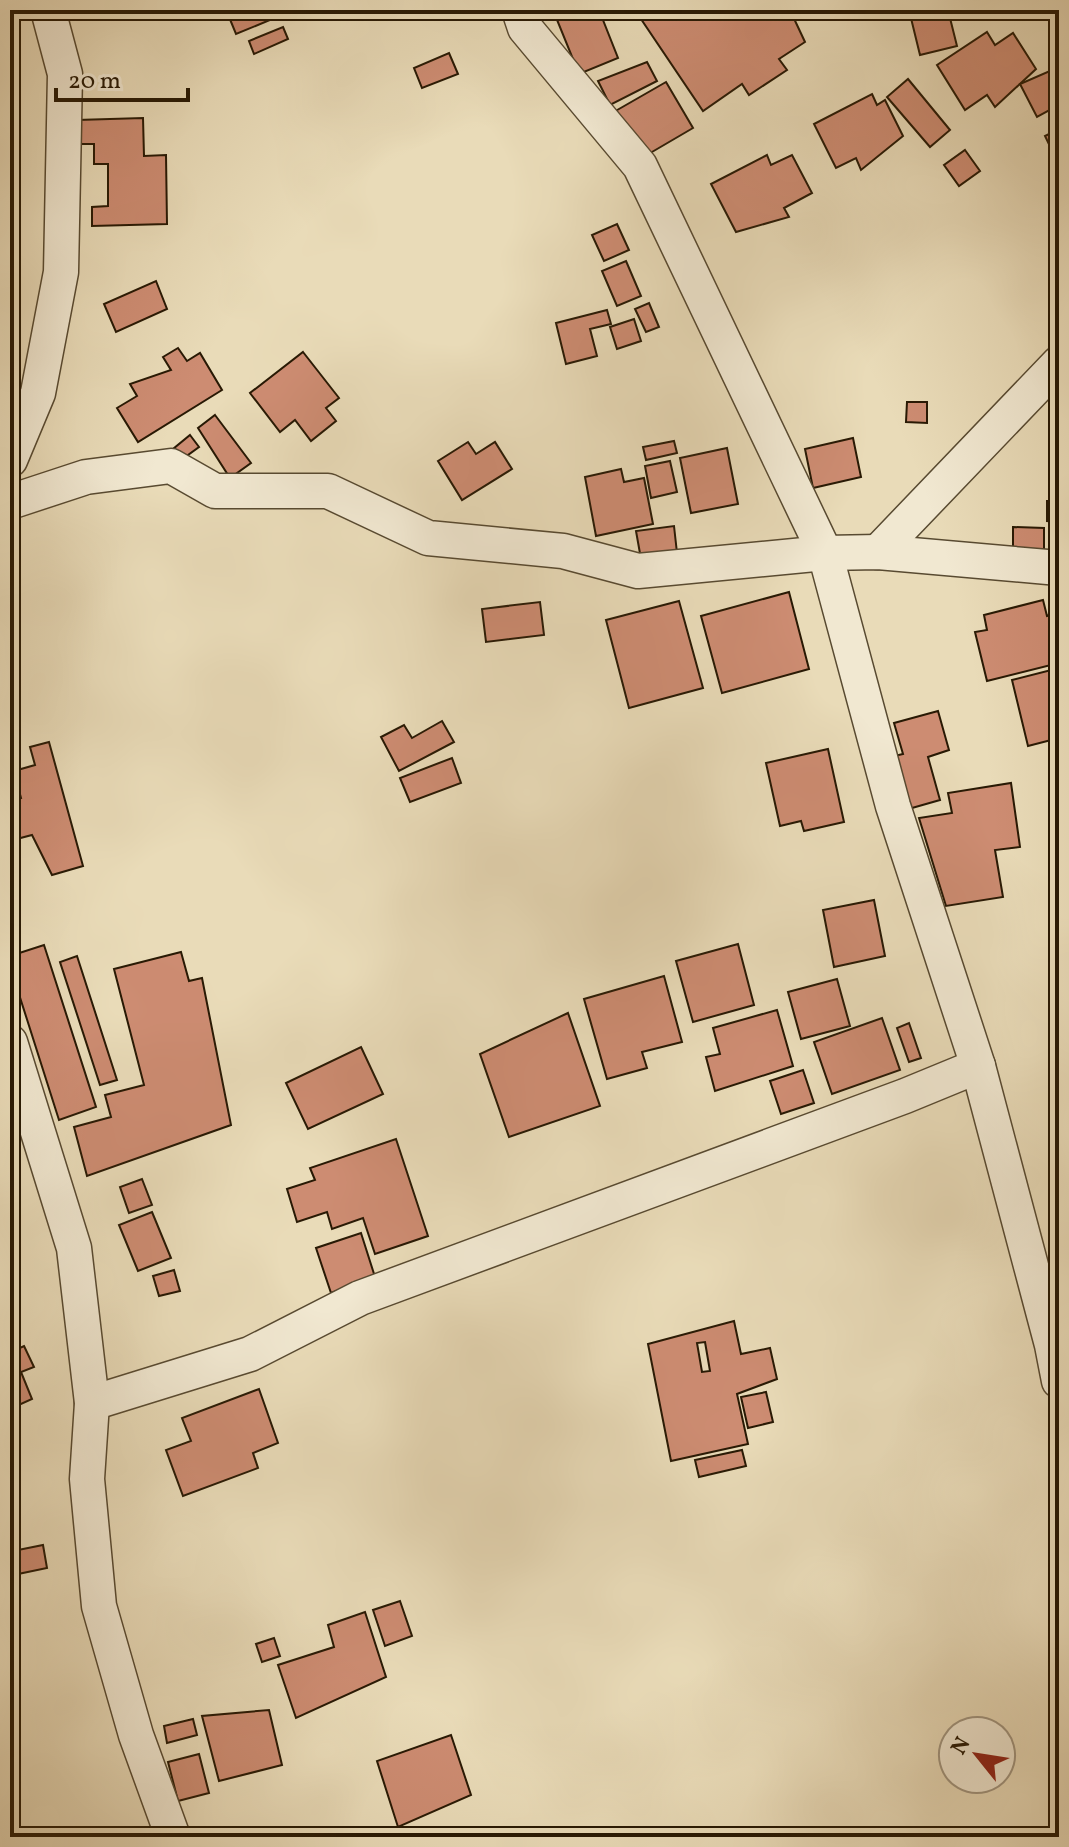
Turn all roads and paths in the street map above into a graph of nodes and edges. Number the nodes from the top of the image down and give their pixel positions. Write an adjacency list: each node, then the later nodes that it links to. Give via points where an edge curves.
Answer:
1 (48, 10): 4 (street, via 65,74 61,272 38,393)
2 (519, 10): 7 (street, via 525,28 640,166)
3 (1059, 363): 6 (street)
4 (10, 460)
5 (10, 502): 7 (street, via 86,477 171,466 215,491 328,491 428,538 563,551 638,571)
6 (878, 552): 7 (street); 8 (street)
7 (825, 553): 10 (street, via 893,806)
8 (1059, 568)
9 (10, 1042): 12 (street, via 74,1248)
10 (978, 1066): 11 (street); 12 (street, via 360,1298 250,1354)
11 (1059, 1381)
12 (92, 1403): 13 (street, via 87,1479 99,1606 136,1735)
13 (173, 1837)

